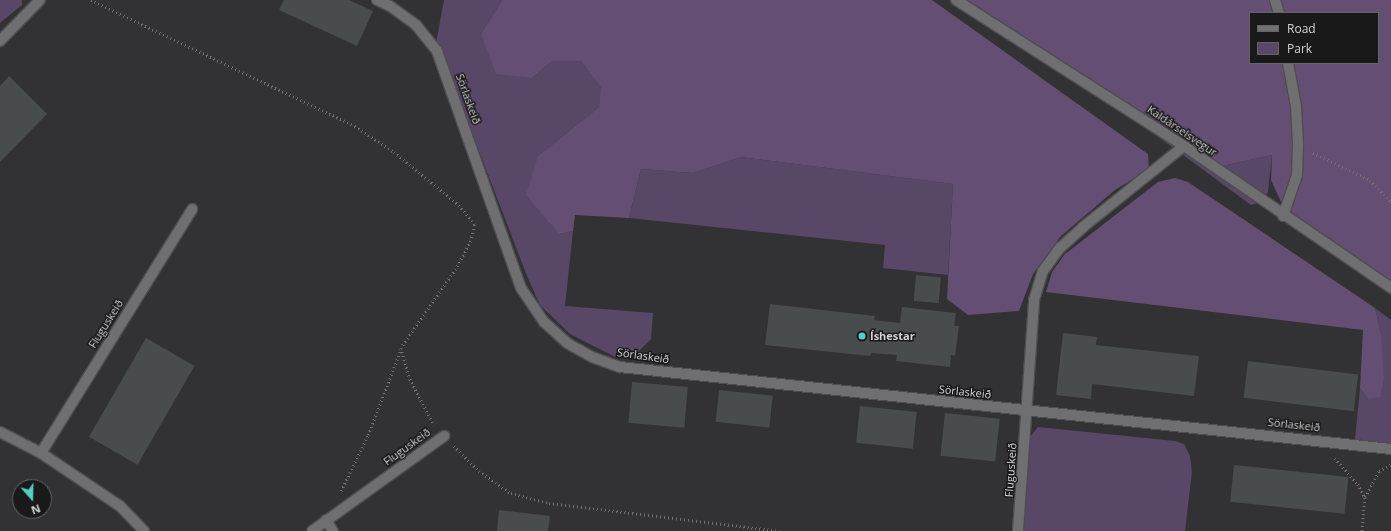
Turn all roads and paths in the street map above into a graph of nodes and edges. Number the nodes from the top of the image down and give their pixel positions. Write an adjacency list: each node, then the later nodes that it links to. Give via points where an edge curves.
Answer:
1 (40, 0): 7 (street)
2 (91, 0): 15 (path, via 355,126 394,152 459,205 475,225 471,242 456,269)
3 (377, 0): 16 (street, Sörlaskeið, via 416,25 437,51 521,288 544,322 567,343 592,357 620,367)
4 (956, 0): 10 (street, Kaldárselsvegur)
5 (1275, 0): 6 (street)
6 (1279, 12)
7 (0, 41)
8 (1288, 64): 9 (street, via 1296,106)
9 (1298, 144): 11 (path, via 1328,162 1370,180); 13 (street, via 1297,175)
10 (1184, 146): 13 (street, Kaldárselsvegur); 16 (street, via 1083,227 1060,248 1043,271 1034,300)
11 (1391, 202)
12 (192, 209): 21 (street, Fluguskeið)
13 (1283, 216): 14 (street, Kaldárselsvegur)
14 (1391, 288)
15 (401, 348): 18 (path, via 410,379 436,428); 23 (path, via 368,435)
16 (1027, 411): 19 (street, Sörlaskeið); 30 (street, Fluguskeið)
17 (0, 432): 21 (street)
18 (444, 436): 25 (street, Fluguskeið); 29 (path, via 479,472 511,493 549,503)
19 (1317, 440): 20 (street, Sörlaskeið); 24 (path, via 1358,484)
20 (1391, 449)
21 (41, 453): 26 (street, via 120,506)
22 (1391, 465): 24 (path, via 1379,471)
23 (339, 495)
24 (1365, 498): 31 (path)
25 (326, 520): 27 (street, Fluguskeið); 28 (street)
26 (144, 531)
27 (312, 531)
28 (333, 531)
29 (779, 531)
30 (1018, 531)
31 (1362, 531)

